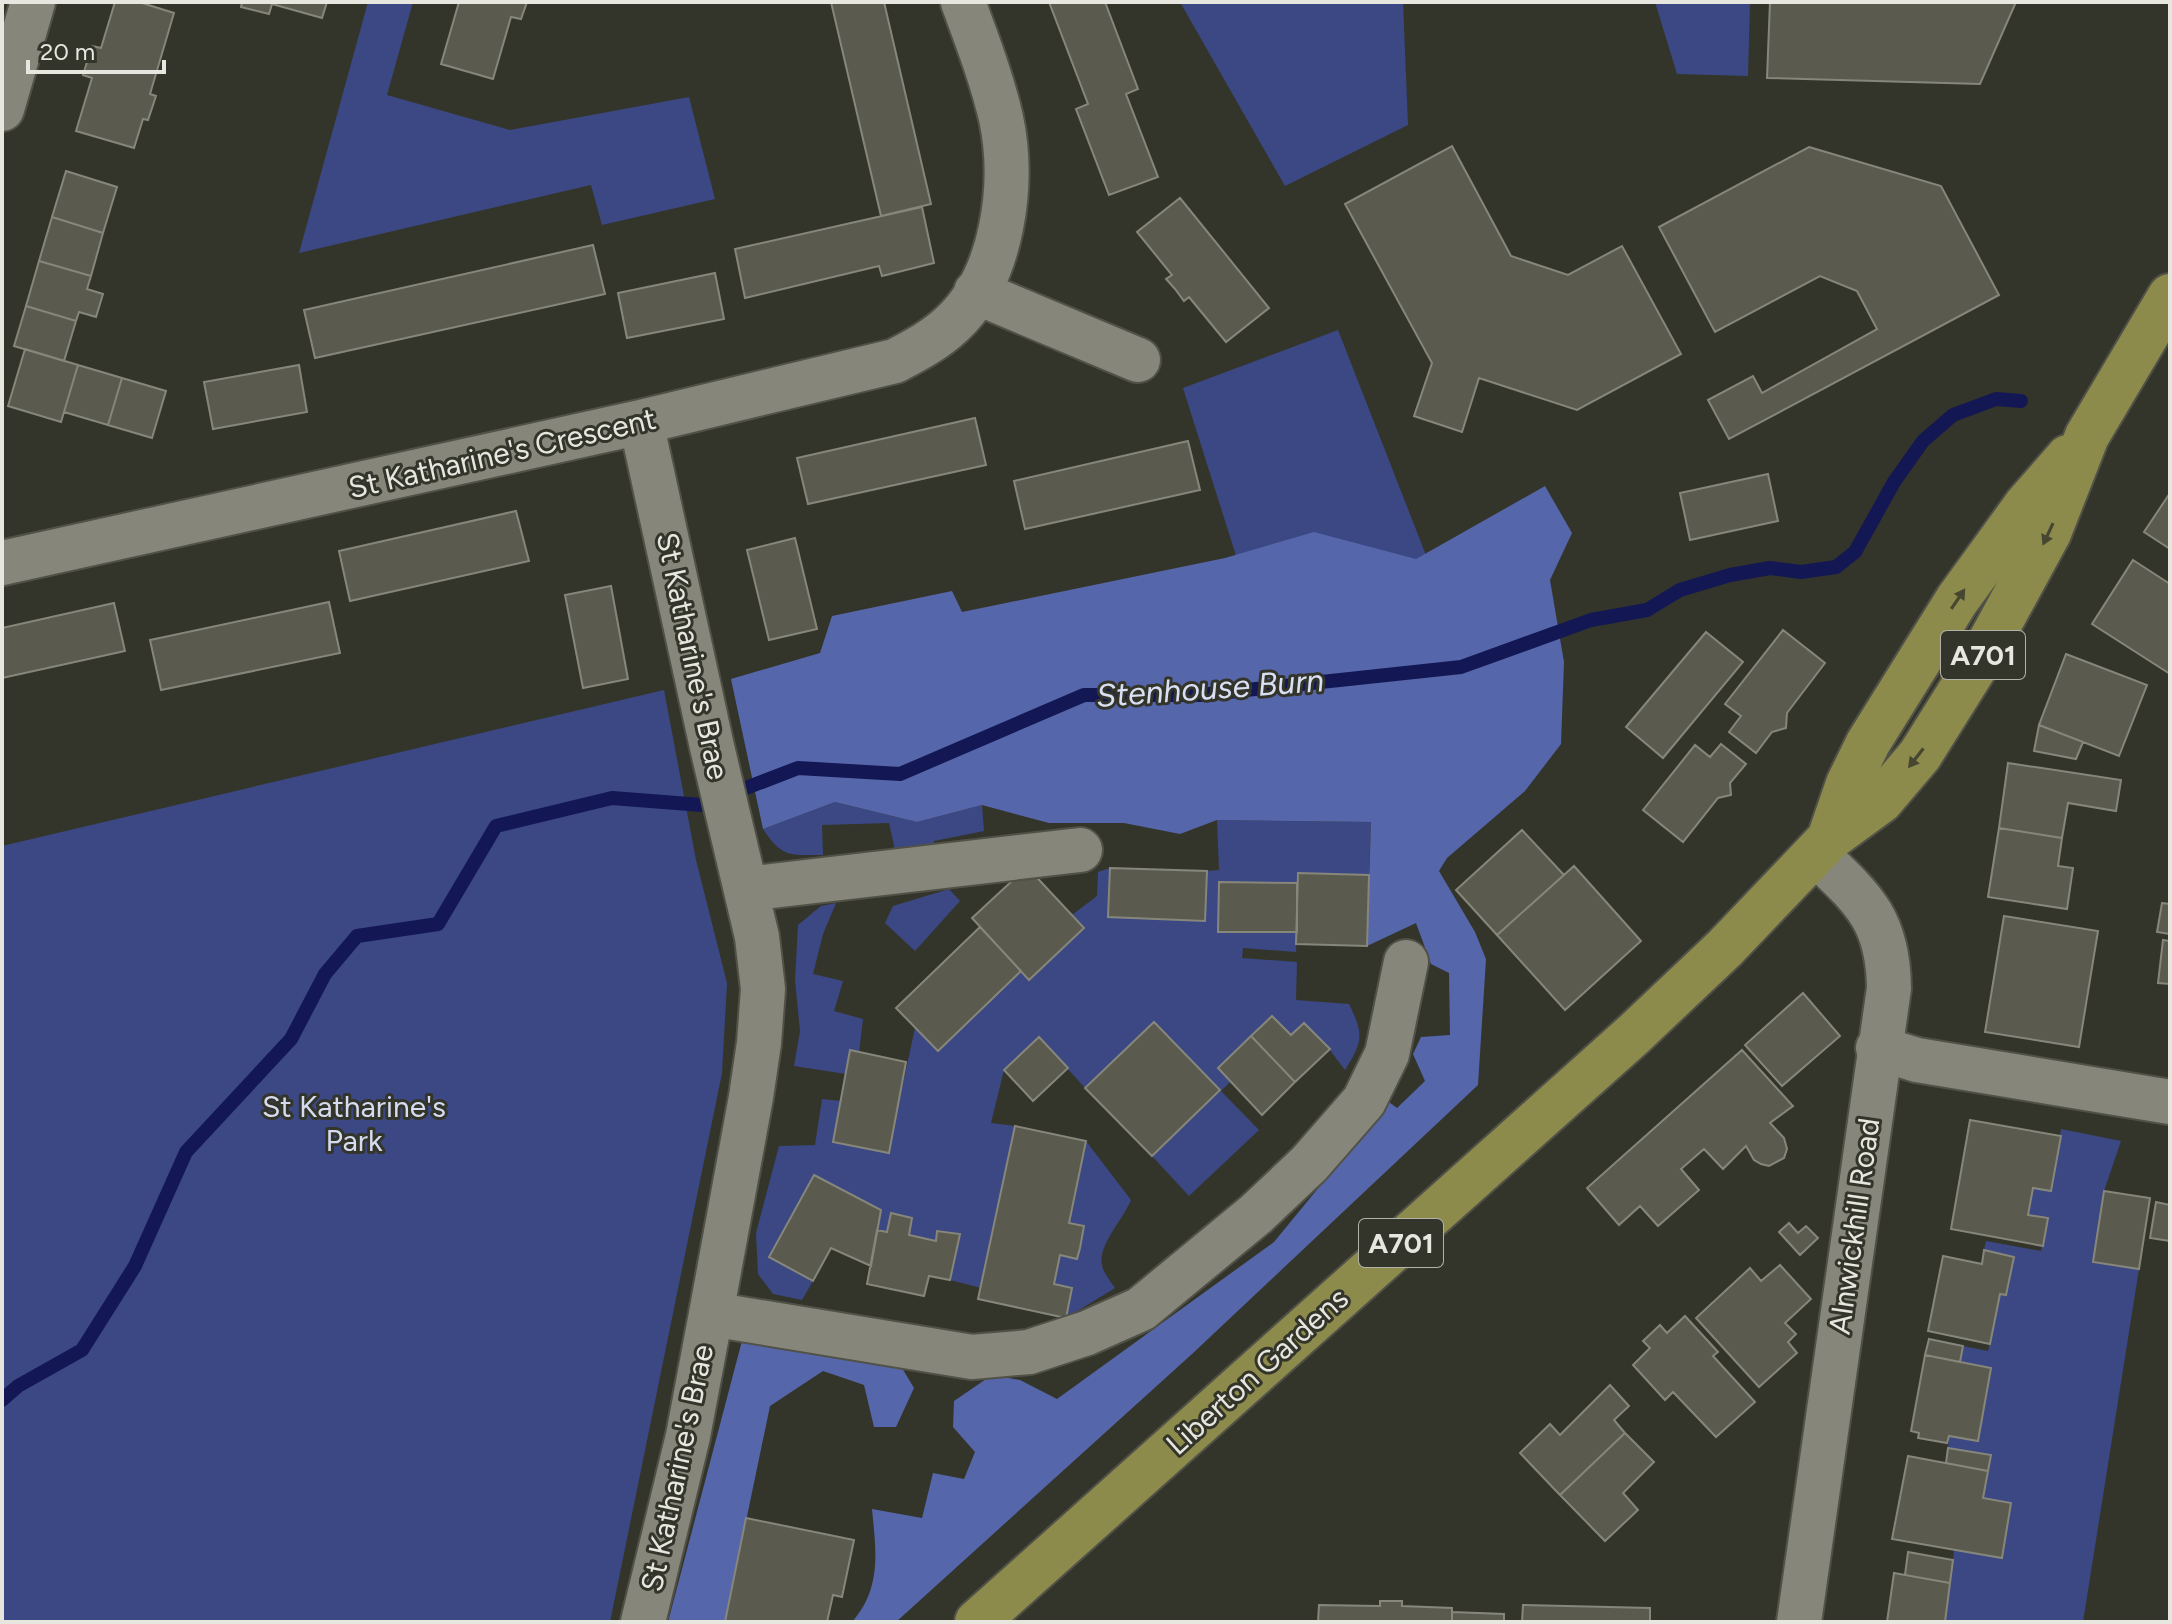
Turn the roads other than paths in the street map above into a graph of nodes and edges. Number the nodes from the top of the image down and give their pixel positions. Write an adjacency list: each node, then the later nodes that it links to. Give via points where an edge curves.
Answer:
1 (33, 2): 3 (street)
2 (963, 2): 4 (street, St Katharine's Crescent, via 1001,119 1006,157 1006,209 996,251)
3 (2, 109)
4 (976, 292): 6 (street); 7 (street, St Katharine's Crescent, via 954,323 895,361)
5 (2170, 296): 9 (main road, A701, via 2087,436 2049,533 1920,755 1881,801)
6 (1109, 360)
7 (641, 422): 8 (street, St Katharine's Crescent); 11 (street, St Katharine's Brae)
8 (2, 563)
9 (1822, 847): 13 (street, Alnwickhill Road, via 1874,917 1884,942 1889,988); 17 (main road, Liberton Gardens / A701, via 1633,1035)
10 (1080, 850): 11 (street)
11 (746, 889): 15 (street, St Katharine's Brae, via 763,989 759,1043)
12 (1406, 962): 15 (street, St Katharine's Brae, via 1387,1054 1364,1101 1256,1214 1141,1309 1029,1352 972,1357)
13 (1878, 1048): 14 (street, via 1917,1060); 18 (street, Alnwickhill Road)
14 (2170, 1102)
15 (711, 1314): 16 (street, St Katharine's Brae)
16 (643, 1622)
17 (977, 1622)
18 (1799, 1622)

